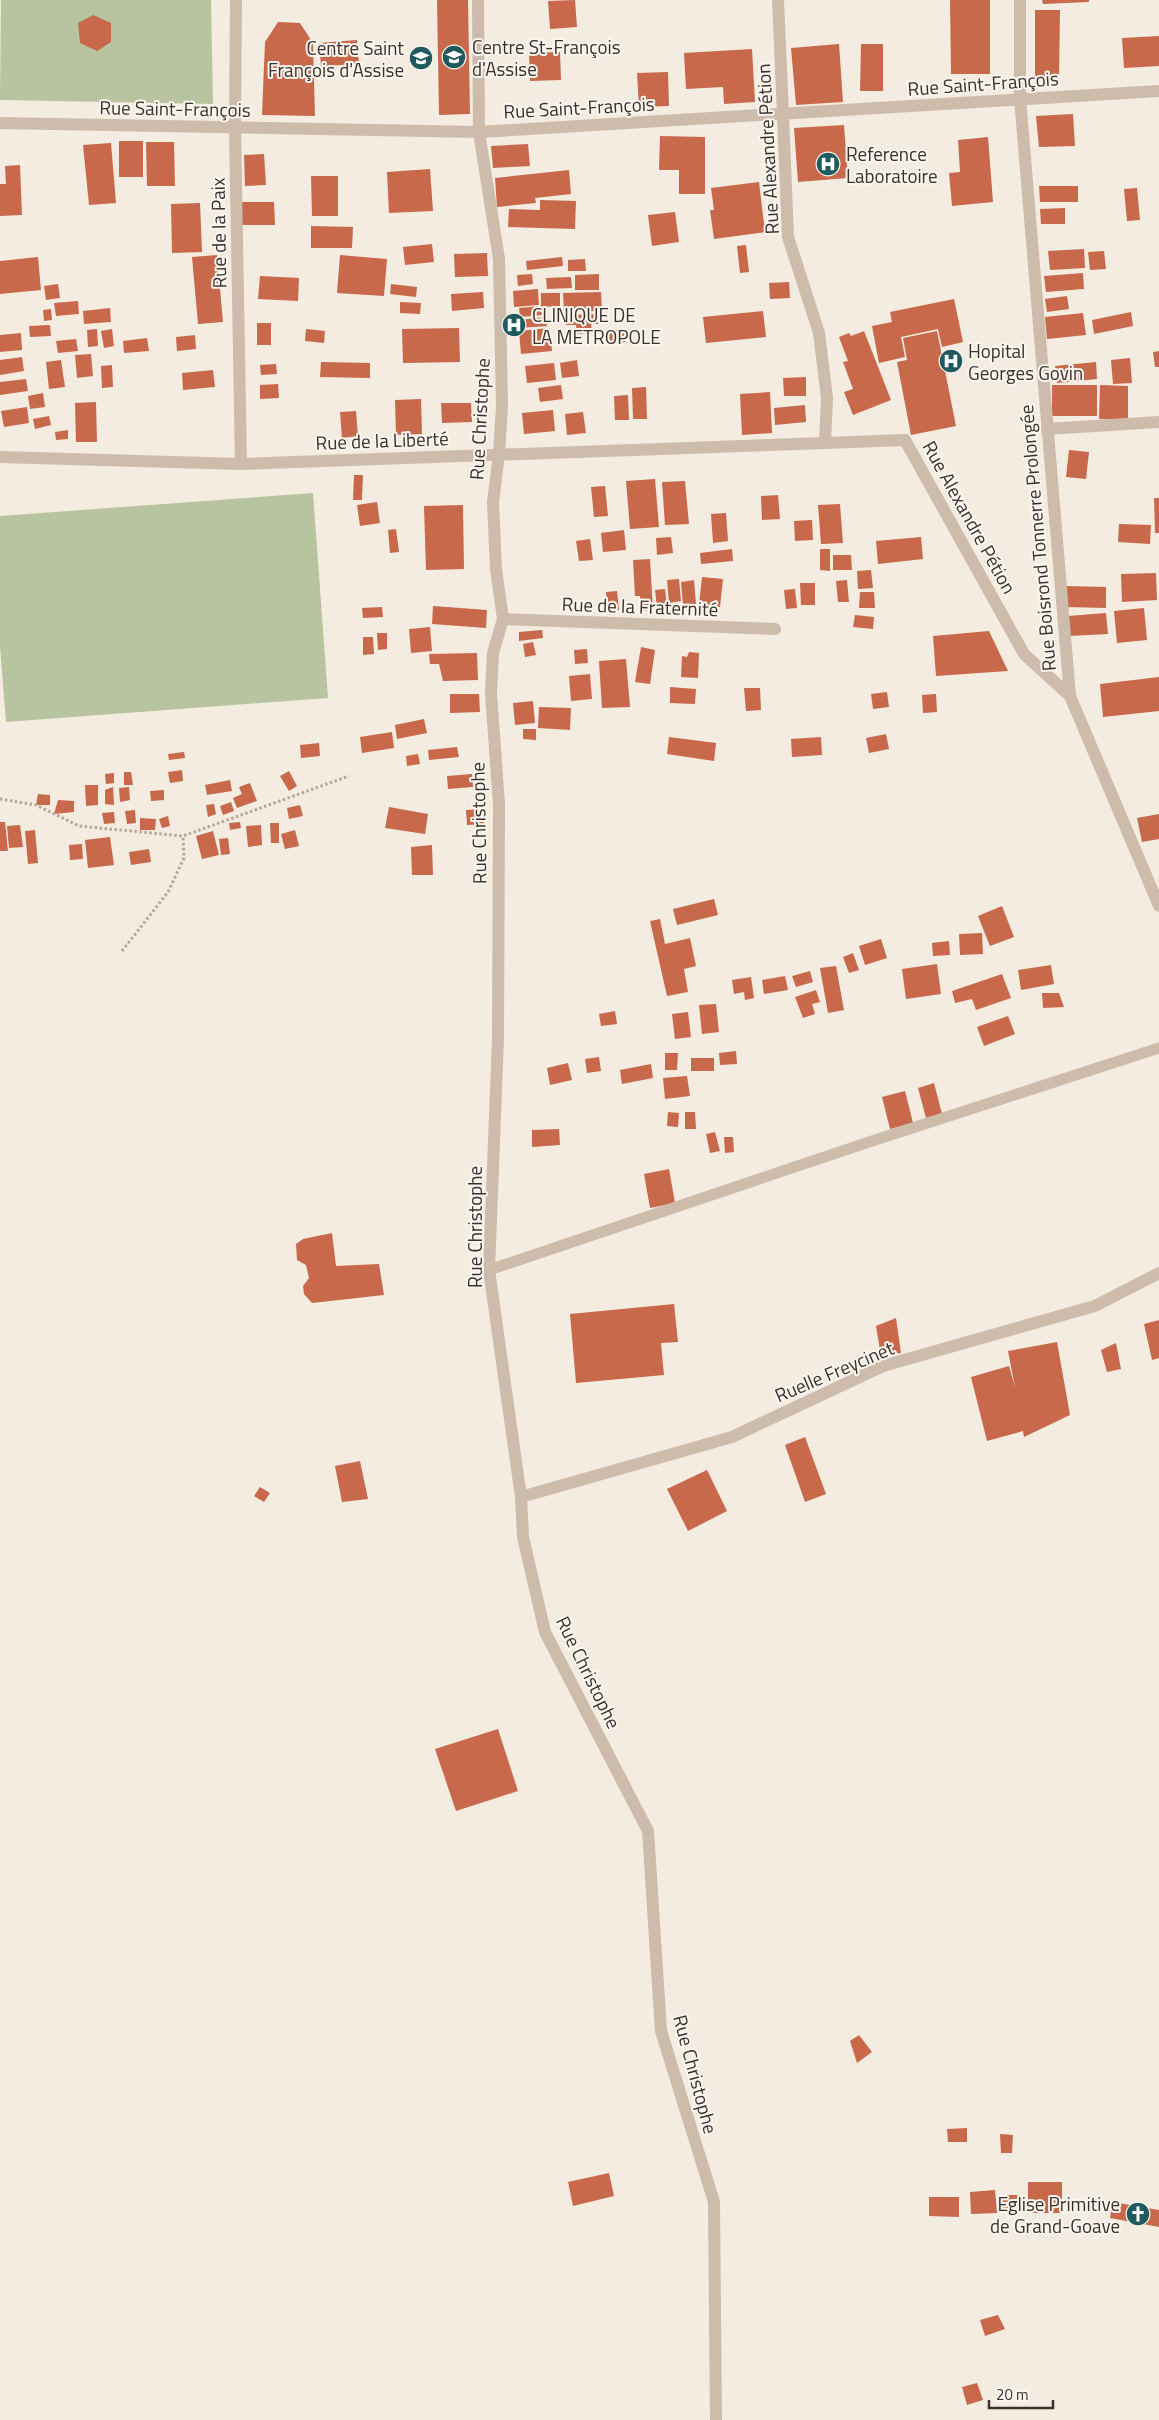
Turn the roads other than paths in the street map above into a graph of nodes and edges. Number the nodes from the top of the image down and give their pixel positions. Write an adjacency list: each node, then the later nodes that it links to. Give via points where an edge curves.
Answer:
1 (236, 0): 9 (street, Rue de la Paix)
2 (478, 0): 10 (street, Rue Christophe)
3 (778, 0): 7 (street, Rue Alexandre Pétion)
4 (1020, 0): 6 (street, Rue Boisrond Tonnerre Prolongée)
5 (1159, 91): 6 (street, Rue Saint-François)
6 (1020, 98): 7 (street, Rue Saint-François); 12 (street, Rue Boisrond Tonnerre Prolongée)
7 (783, 115): 10 (street, Rue Saint-François); 13 (street, Rue Alexandre Pétion, via 788,237 819,333 827,398)
8 (0, 123): 9 (street, Rue Saint-François)
9 (235, 128): 10 (street, Rue Saint-François); 16 (street, Rue de la Paix)
10 (479, 132): 14 (street, Rue Christophe, via 499,259 502,406)
11 (1159, 422): 12 (street)
12 (1046, 429): 19 (street, Rue Boisrond Tonnerre Prolongée)
13 (825, 443): 14 (street, Rue de la Liberté); 19 (street, Rue Alexandre Pétion, via 905,440 1024,654)
14 (499, 454): 16 (street, Rue de la Liberté); 17 (street, Rue Christophe, via 492,502)
15 (0, 457): 16 (street, Rue de la Liberté)
16 (241, 464)
17 (503, 619): 18 (street, Rue de la Fraternité); 22 (street, Rue Christophe, via 492,653 491,693 499,824 498,1038)
18 (775, 629)
19 (1070, 696): 20 (street, Rue Boisrond Tonnerre Prolongée)
20 (1159, 906)
21 (1159, 1048): 22 (lane)
22 (489, 1270): 24 (street, Rue Christophe)
23 (1159, 1273): 24 (street, Ruelle Freycinet, via 1095,1306 883,1366 732,1437)
24 (521, 1497): 25 (street, Rue Christophe, via 523,1537 545,1632 648,1831 661,2031 714,2202)
25 (716, 2420)

